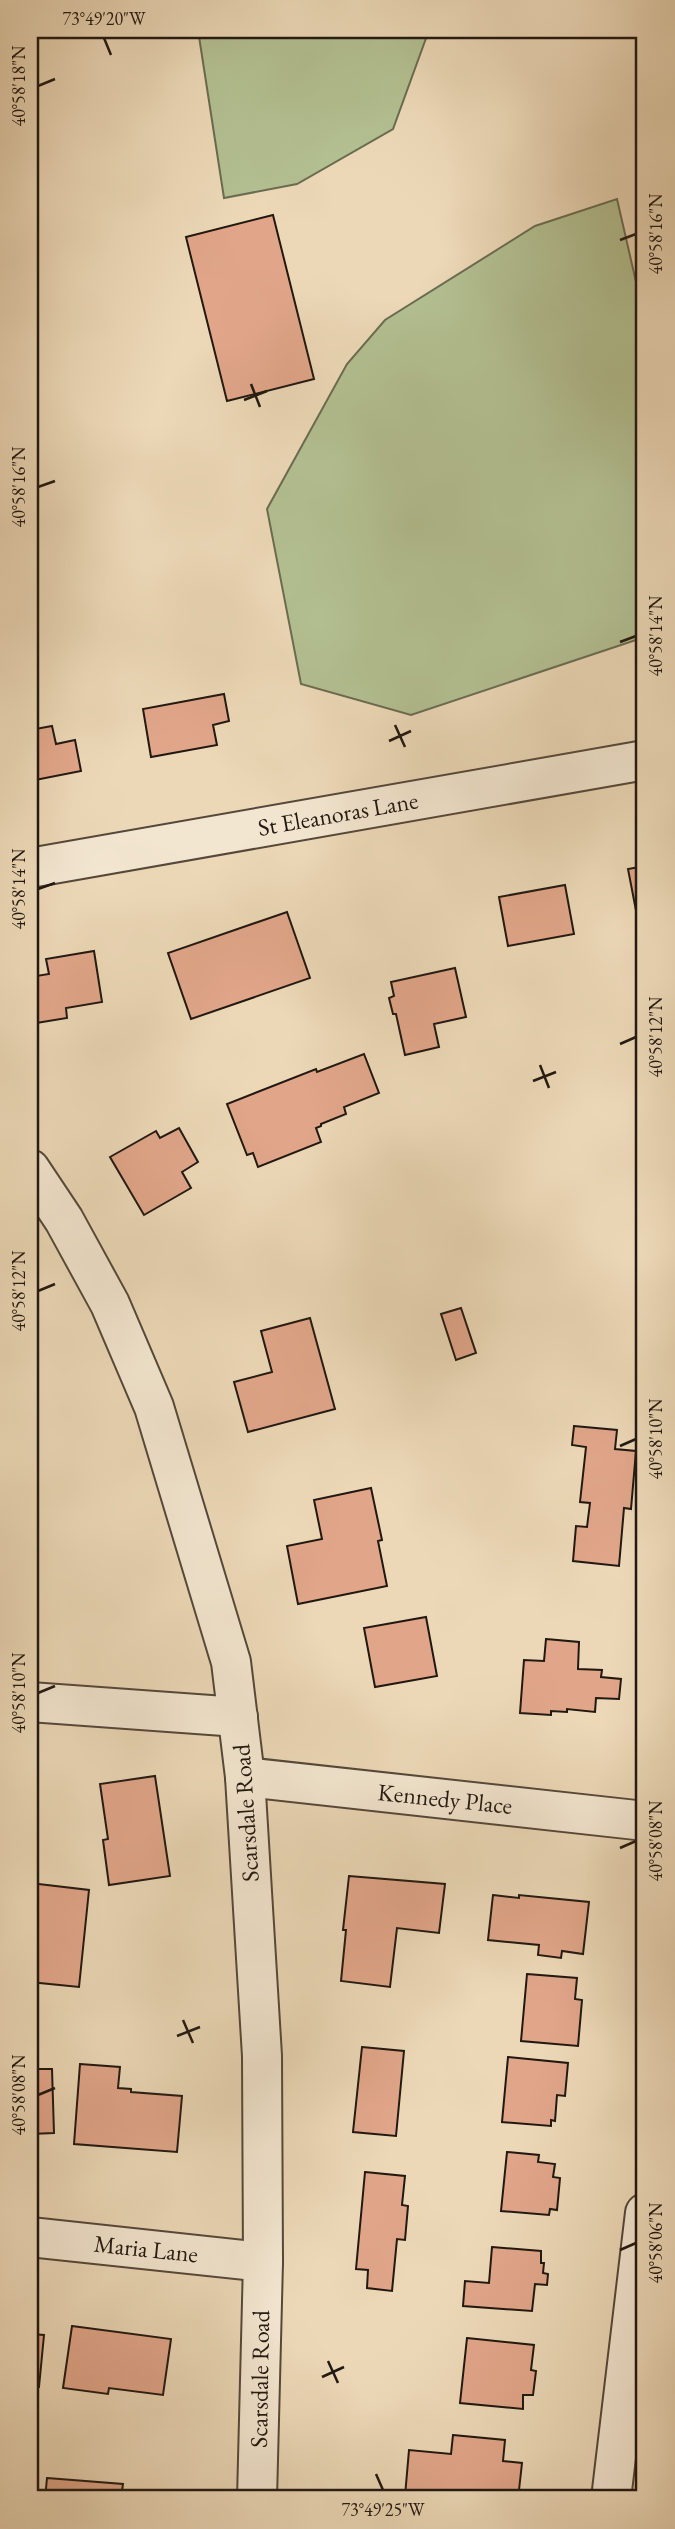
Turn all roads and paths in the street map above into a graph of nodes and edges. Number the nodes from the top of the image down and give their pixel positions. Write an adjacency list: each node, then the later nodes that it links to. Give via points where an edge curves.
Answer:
1 (645, 760): 2 (street, St Eleanoras Lane)
2 (30, 867)
3 (30, 1169): 5 (street, Scarsdale Road, via 110,1304 154,1407 231,1662)
4 (30, 1702): 5 (street)
5 (238, 1717): 6 (street, Scarsdale Road)
6 (245, 1777): 7 (street, Kennedy Place); 10 (street, Scarsdale Road, via 262,2056)
7 (645, 1821)
8 (645, 2213): 12 (street)
9 (30, 2236): 10 (street, Maria Lane)
10 (263, 2262): 11 (street, Scarsdale Road)
11 (257, 2499)
12 (611, 2499)

